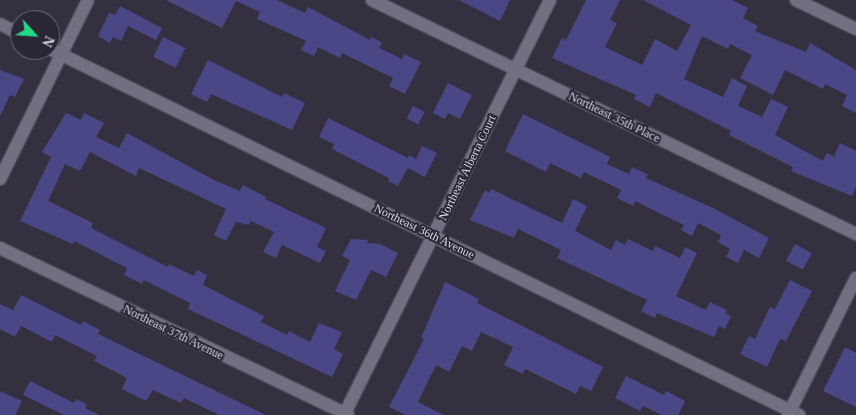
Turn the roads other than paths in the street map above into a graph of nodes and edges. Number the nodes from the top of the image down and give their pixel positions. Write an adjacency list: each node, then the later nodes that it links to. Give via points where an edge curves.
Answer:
1 (88, 0): 6 (street)
2 (372, 0): 9 (street, Northeast 35th Place)
3 (550, 0): 9 (street, Northeast Alberta Court)
4 (796, 0): 5 (street)
5 (856, 29)
6 (60, 46)
7 (60, 54): 12 (street, Northeast 36th Avenue)
8 (52, 60): 10 (street)
9 (516, 70): 11 (street, Northeast 35th Place); 12 (street, Northeast Alberta Court)
10 (0, 179)
11 (856, 234)
12 (434, 237): 15 (street, Northeast 36th Avenue); 16 (street, Northeast Alberta Court)
13 (0, 248): 16 (street, Northeast 37th Avenue)
14 (856, 278): 15 (street)
15 (792, 414)
16 (346, 415)

